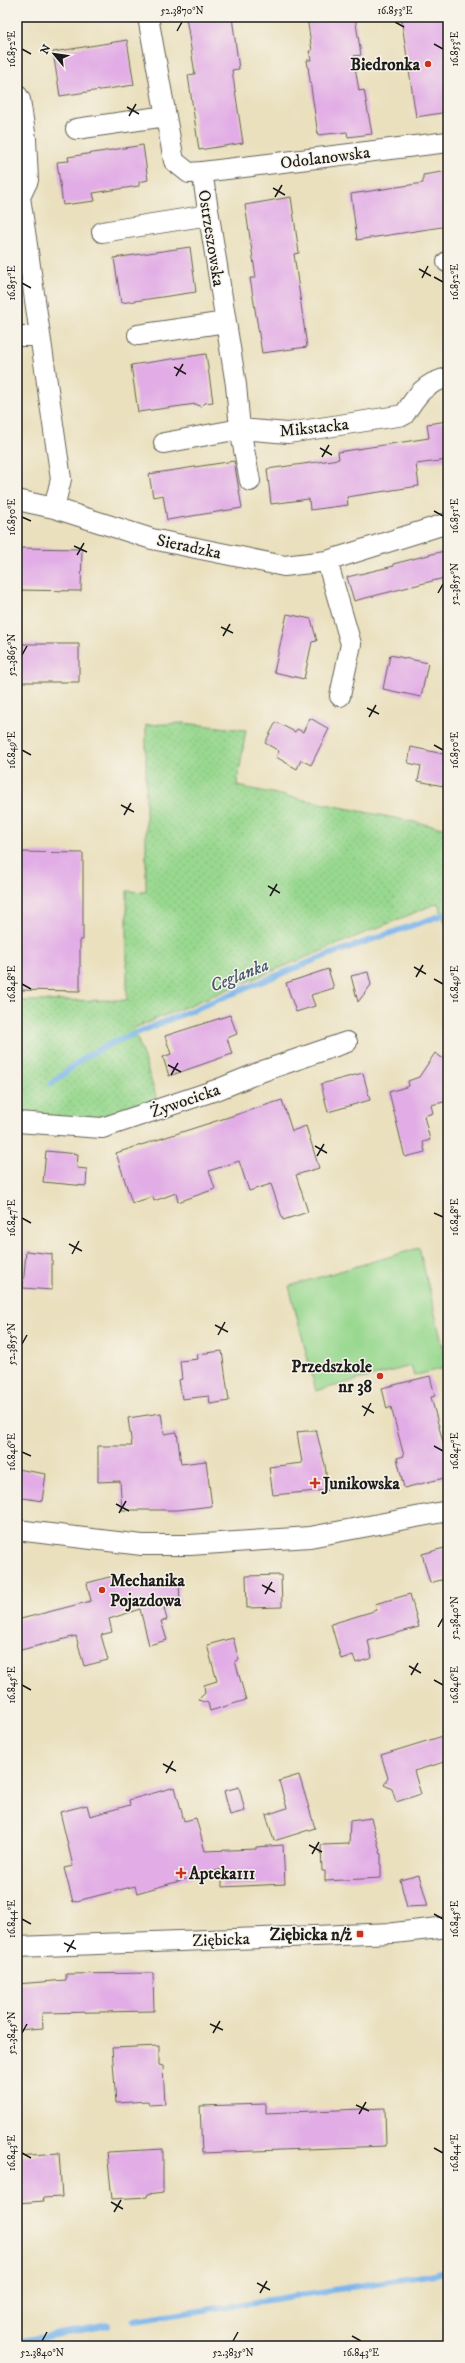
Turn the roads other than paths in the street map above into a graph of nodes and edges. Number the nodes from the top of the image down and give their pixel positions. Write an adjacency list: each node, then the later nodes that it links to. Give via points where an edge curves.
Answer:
1 (148, 17): 3 (street, Ostrzeszowska)
2 (17, 94): 9 (street, via 26,139 28,180 20,197)
3 (166, 116): 4 (street); 6 (street, Ostrzeszowska, via 174,161 189,173)
4 (76, 129)
5 (448, 142): 6 (street, Odolanowska)
6 (202, 172): 7 (street, Ostrzeszowska)
7 (209, 215): 8 (street); 10 (street, Ostrzeszowska)
8 (102, 232)
9 (24, 266): 13 (street)
10 (226, 322): 11 (street); 15 (street, Ostrzeszowska)
11 (138, 335)
12 (17, 336): 13 (street)
13 (40, 336): 19 (street, via 61,479)
14 (448, 378): 15 (street, Mikstacka, via 436,380 420,390 404,415 288,433)
15 (240, 429): 16 (street, Mikstacka); 17 (street, Ostrzeszowska)
16 (164, 443)
17 (250, 481)
18 (17, 500): 19 (street, Sieradzka)
19 (54, 508): 21 (street, Sieradzka, via 152,539 284,566)
20 (448, 523): 21 (street, Sieradzka)
21 (327, 561): 22 (street, via 351,644)
22 (340, 696)
23 (347, 1042): 24 (street, Żywocicka, via 102,1128)
24 (17, 1122)
25 (448, 1511): 26 (street, via 324,1535 190,1545 142,1545)
26 (17, 1530)
27 (448, 1927): 28 (street, Ziębicka, via 394,1933)
28 (17, 1947)

